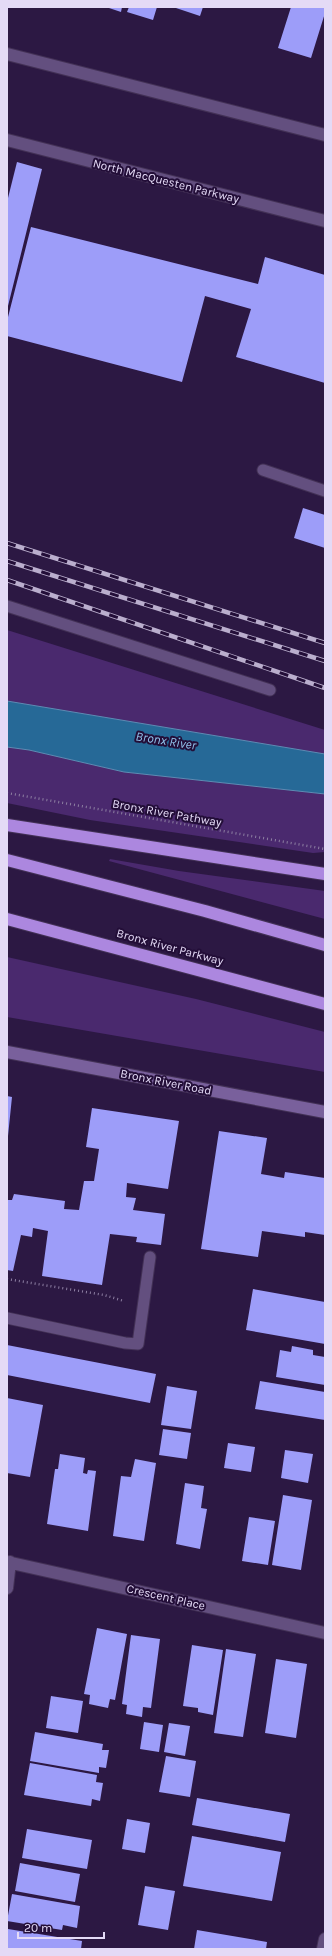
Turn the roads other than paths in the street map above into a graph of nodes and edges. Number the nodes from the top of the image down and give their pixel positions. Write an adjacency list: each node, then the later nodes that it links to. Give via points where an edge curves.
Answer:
1 (7, 54): 2 (street)
2 (325, 135)
3 (7, 140): 4 (street, North MacQuesten Parkway)
4 (325, 221)
5 (264, 470): 6 (lane)
6 (325, 491)
7 (7, 606): 8 (lane)
8 (270, 690)
9 (7, 825): 11 (highway)
10 (7, 860): 13 (highway)
11 (325, 874)
12 (7, 919): 14 (highway, Bronx River Parkway)
13 (325, 945)
14 (325, 1004)
15 (7, 1052): 16 (street, Bronx River Road)
16 (325, 1112)
17 (150, 1257): 18 (lane, via 138,1344)
18 (7, 1318)
19 (9, 1562): 20 (street); 21 (street, Crescent Place)
20 (7, 1588)
21 (325, 1633)
22 (325, 1939): 23 (street)
23 (323, 1949)

